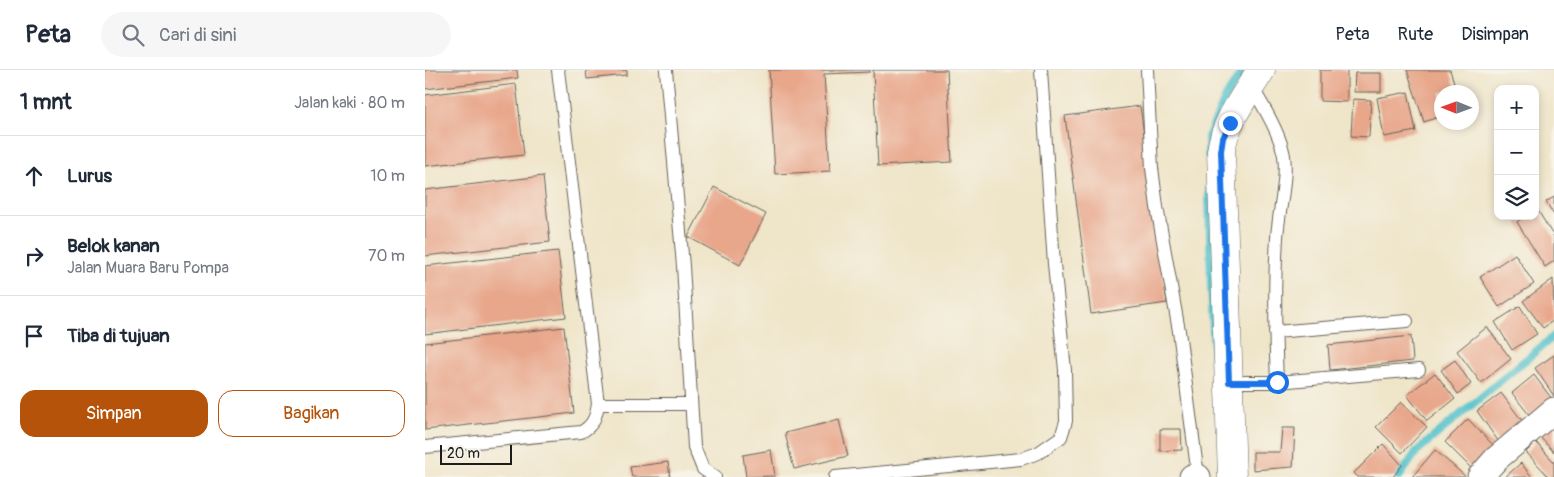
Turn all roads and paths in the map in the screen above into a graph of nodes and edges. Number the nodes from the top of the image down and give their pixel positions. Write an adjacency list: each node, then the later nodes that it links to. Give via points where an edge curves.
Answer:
1 (558, 70): 11 (lane)
2 (665, 70): 12 (lane, via 683,266)
3 (1041, 70): 16 (lane, via 1054,264 1065,370 1067,421 1061,437 1038,453 1021,459)
4 (1147, 70): 17 (lane, via 1154,178 1179,331)
5 (1256, 78): 7 (lane, via 1284,152 1285,175 1277,237); 9 (street, via 1230,123 1221,151)
6 (1407, 321): 7 (lane)
7 (1275, 332): 10 (lane)
8 (1419, 370): 10 (lane)
9 (1229, 382): 10 (lane); 18 (street)
10 (1277, 382)
11 (597, 404): 12 (lane); 14 (lane, via 597,416 581,432)
12 (691, 404): 15 (lane, via 694,447 703,469)
13 (1554, 410): 19 (street, via 1496,459)
14 (425, 447)
15 (715, 477)
16 (835, 477)
17 (1196, 477)
18 (1232, 477)
19 (1480, 477)

